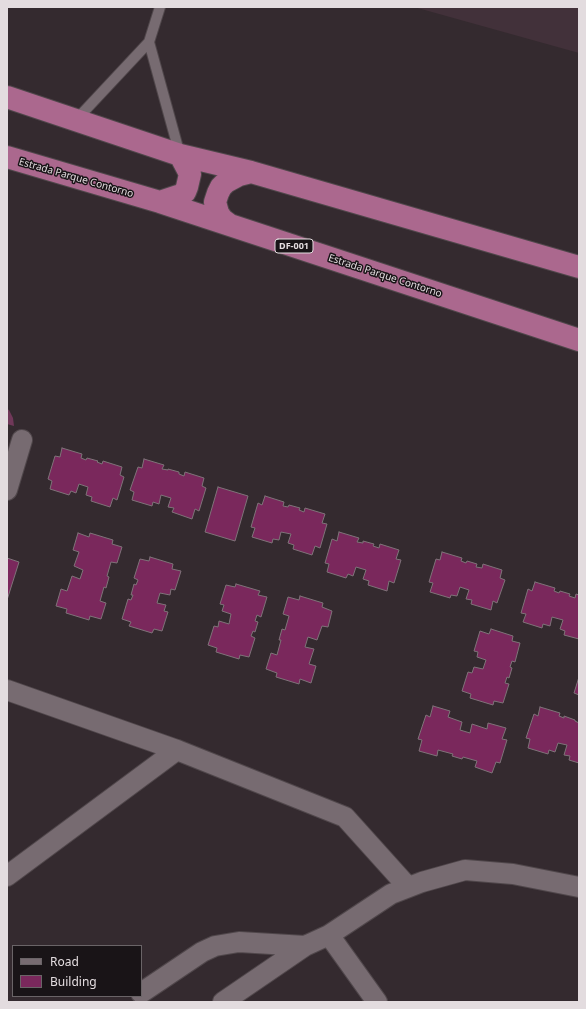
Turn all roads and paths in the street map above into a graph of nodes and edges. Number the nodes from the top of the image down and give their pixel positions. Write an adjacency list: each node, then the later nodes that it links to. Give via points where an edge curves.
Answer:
1 (160, 7): 2 (lane)
2 (149, 42): 4 (lane); 5 (lane)
3 (7, 97): 4 (highway)
4 (76, 120): 5 (highway)
5 (180, 155): 7 (highway); 8 (highway, via 190,174 185,192)
6 (7, 157): 8 (highway, Estrada Parque Contorno / DF-001)
7 (251, 172): 9 (highway, via 226,182 218,193 215,202 218,213); 10 (highway)
8 (160, 202): 9 (highway, Estrada Parque Contorno / DF-001)
9 (230, 225): 11 (highway, Estrada Parque Contorno / DF-001)
10 (579, 267)
11 (579, 340)
12 (22, 440): 13 (street)
13 (7, 490)
14 (7, 690): 15 (street)
15 (177, 750): 16 (street); 18 (street, via 345,817)
16 (7, 876)
17 (579, 887): 18 (street, via 513,874 465,870)
18 (408, 888): 19 (street, via 391,894)
19 (329, 935): 20 (street); 23 (street)
20 (305, 946): 21 (street, via 239,942 215,946); 22 (street)
21 (142, 992)
22 (223, 1002)
23 (377, 1002)

